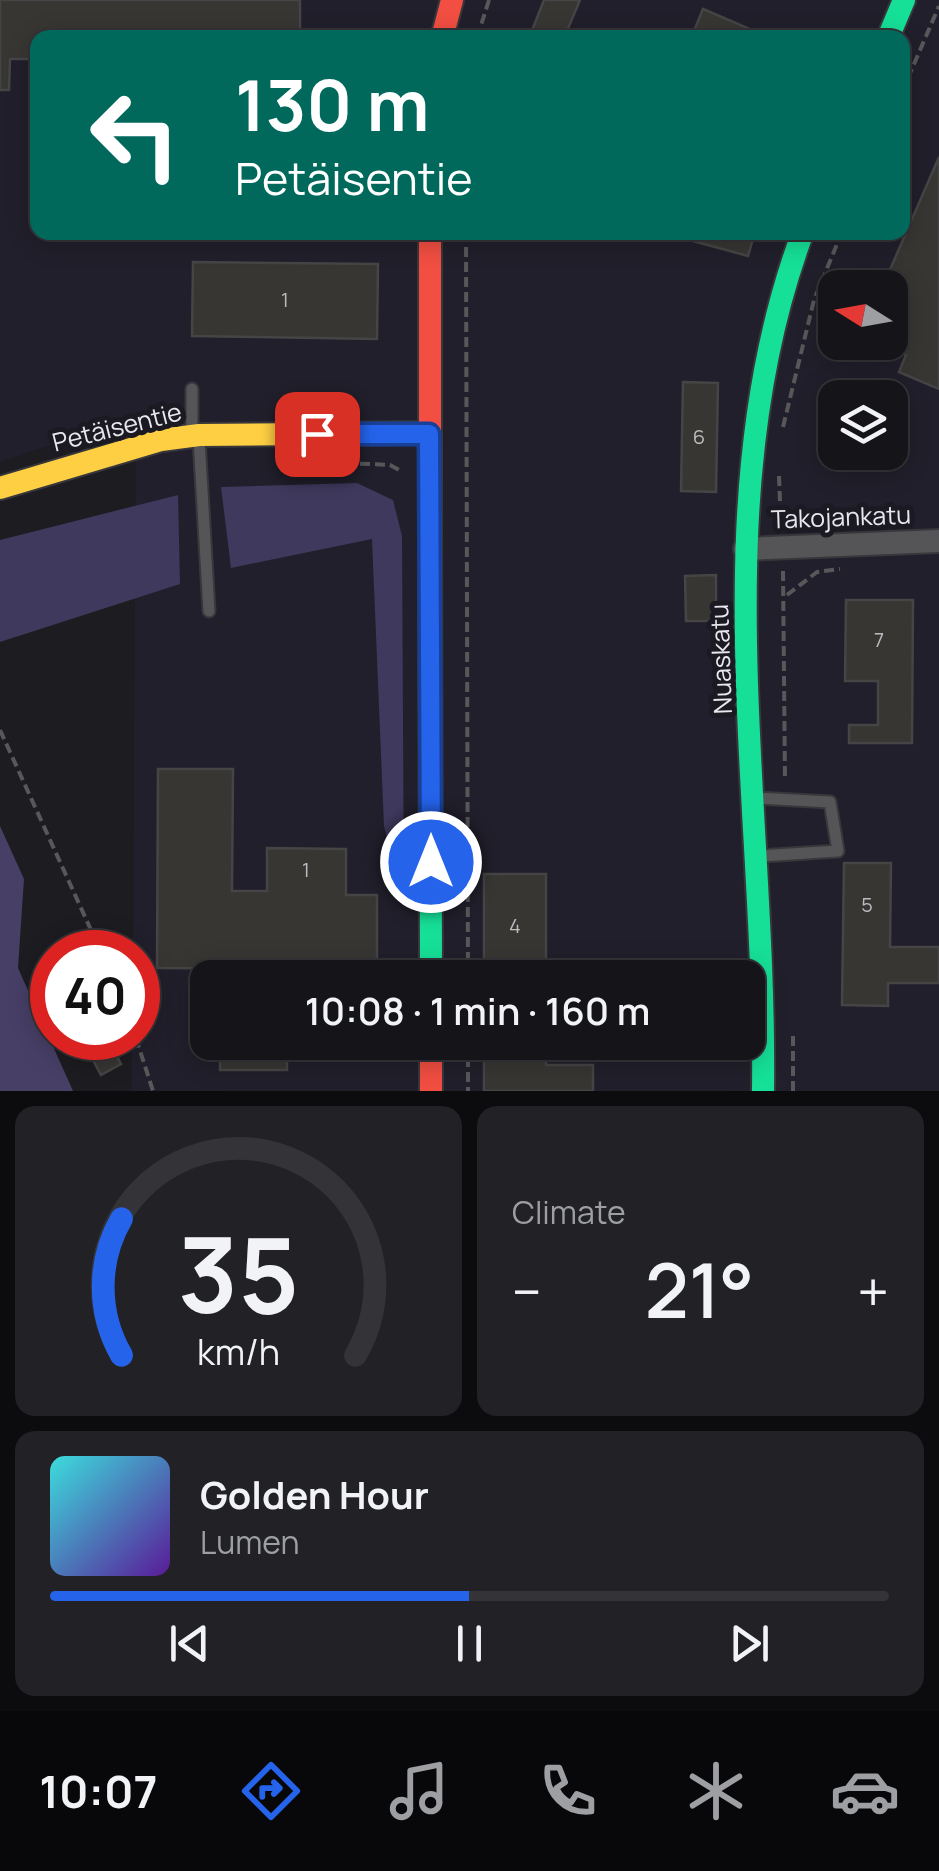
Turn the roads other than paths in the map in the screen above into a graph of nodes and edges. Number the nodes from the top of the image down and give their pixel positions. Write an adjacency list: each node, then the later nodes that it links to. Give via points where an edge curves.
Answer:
1 (452, 0): 3 (street)
2 (904, 0): 4 (street)
3 (444, 30)
4 (891, 30)
5 (430, 240): 8 (street)
6 (800, 240): 12 (street, Nuaskatu, via 757,386)
7 (192, 388): 9 (lane)
8 (429, 434): 9 (street, Petäisentie); 16 (street)
9 (195, 435): 10 (street, Petäisentie); 13 (lane)
10 (0, 488)
11 (939, 542): 12 (street, Takojankatu)
12 (745, 549): 14 (street, Nuaskatu)
13 (209, 610)
14 (754, 797): 15 (street, Nuaskatu); 15 (lane, via 830,802 838,851)
15 (755, 857): 19 (street, Nuaskatu)
16 (431, 960)
17 (431, 1060): 18 (street)
18 (431, 1091)
19 (763, 1091)

